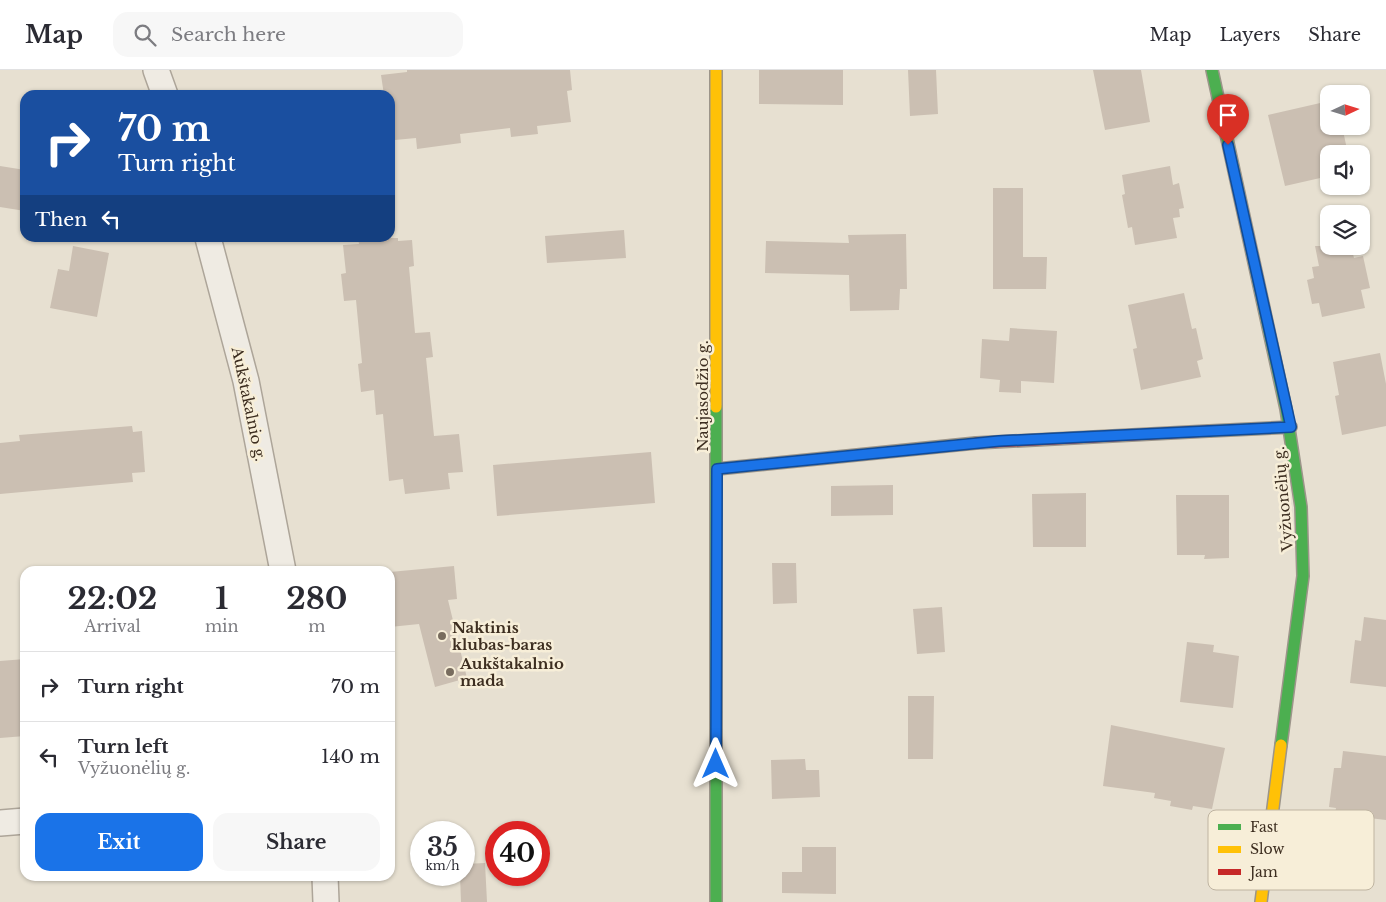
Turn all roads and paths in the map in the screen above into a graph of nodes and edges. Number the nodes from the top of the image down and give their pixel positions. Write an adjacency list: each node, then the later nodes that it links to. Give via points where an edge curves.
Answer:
1 (156, 70): 4 (street)
2 (716, 70): 7 (street, Naujasodžio g.)
3 (1212, 70): 6 (street, Vyžuonėlių g.)
4 (163, 90)
5 (209, 242): 8 (street, Aukštakalnio g., via 246,381)
6 (1291, 427): 7 (street, via 999,441); 9 (street, Vyžuonėlių g., via 1301,491 1303,576)
7 (717, 469): 14 (street, Naujasodžio g.)
8 (282, 566)
9 (1273, 810)
10 (20, 821): 11 (street)
11 (0, 823)
12 (325, 881): 13 (street)
13 (326, 902)
14 (716, 902)

